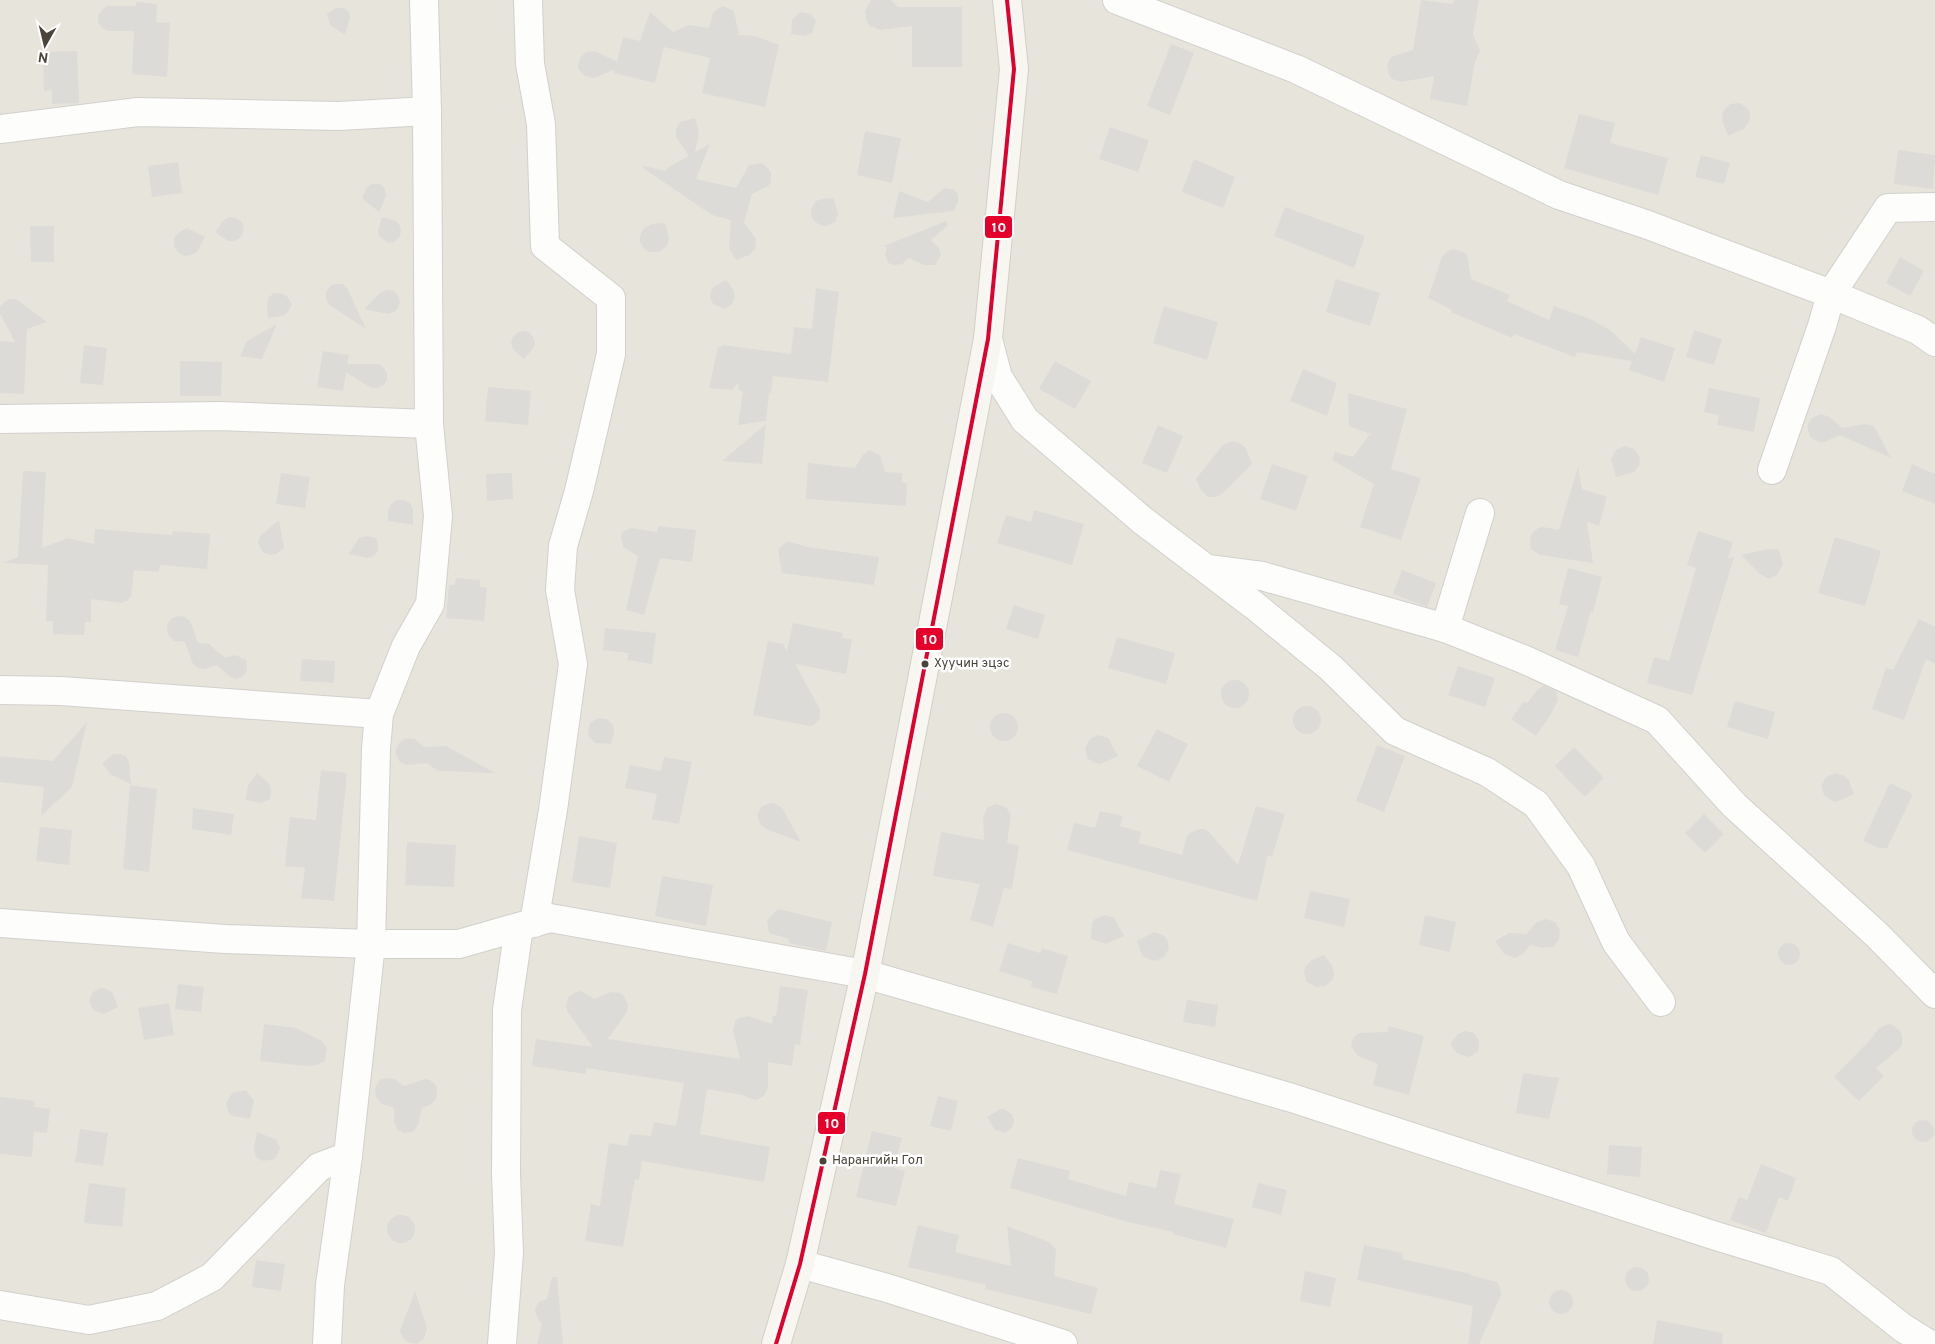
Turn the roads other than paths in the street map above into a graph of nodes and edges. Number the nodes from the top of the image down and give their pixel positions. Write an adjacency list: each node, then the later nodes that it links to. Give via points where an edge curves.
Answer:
1 (424, 0): 5 (street)
2 (528, 0): 20 (street, via 530,64 541,124 545,246 611,298 610,354 563,546 560,590 573,664 553,810)
3 (1007, 0): 9 (main road, via 1014,69)
4 (1117, 0): 8 (street, via 1296,69 1559,195)
5 (427, 111): 6 (street, via 340,116 138,112); 12 (street)
6 (0, 130)
7 (1935, 207): 8 (street, via 1888,208)
8 (1831, 294): 10 (street, via 1918,330); 13 (street)
9 (988, 339): 15 (street, via 998,377 1025,420 1142,520); 22 (main road)
10 (1935, 342)
11 (0, 419): 12 (street, via 220,416)
12 (429, 424): 18 (street, via 438,516 430,604 406,646)
13 (1772, 470)
14 (1480, 513): 16 (street)
15 (1206, 568): 16 (street, via 1262,576); 24 (street, via 1331,668 1395,731 1487,772 1536,804 1581,866 1616,942)
16 (1445, 628): 23 (street, via 1523,659 1657,720 1734,805 1876,934)
17 (0, 690): 18 (street, via 61,691)
18 (379, 714): 21 (street)
19 (0, 923): 21 (street, via 225,939)
20 (526, 925): 21 (street, via 459,944); 22 (street, via 550,918); 30 (street, via 507,1010 509,1253)
21 (371, 944): 25 (street)
22 (865, 974): 26 (main road); 28 (street, via 1292,1098 1832,1271)
23 (1935, 994)
24 (1661, 1002)
25 (348, 1156): 27 (street, via 320,1168 212,1277 157,1306 89,1320); 29 (street, via 330,1284)
26 (800, 1264): 31 (main road); 32 (street)
27 (0, 1305)
28 (1901, 1336): 33 (street)
29 (327, 1344)
30 (502, 1344)
31 (776, 1344)
32 (1063, 1344)
33 (1929, 1344)

